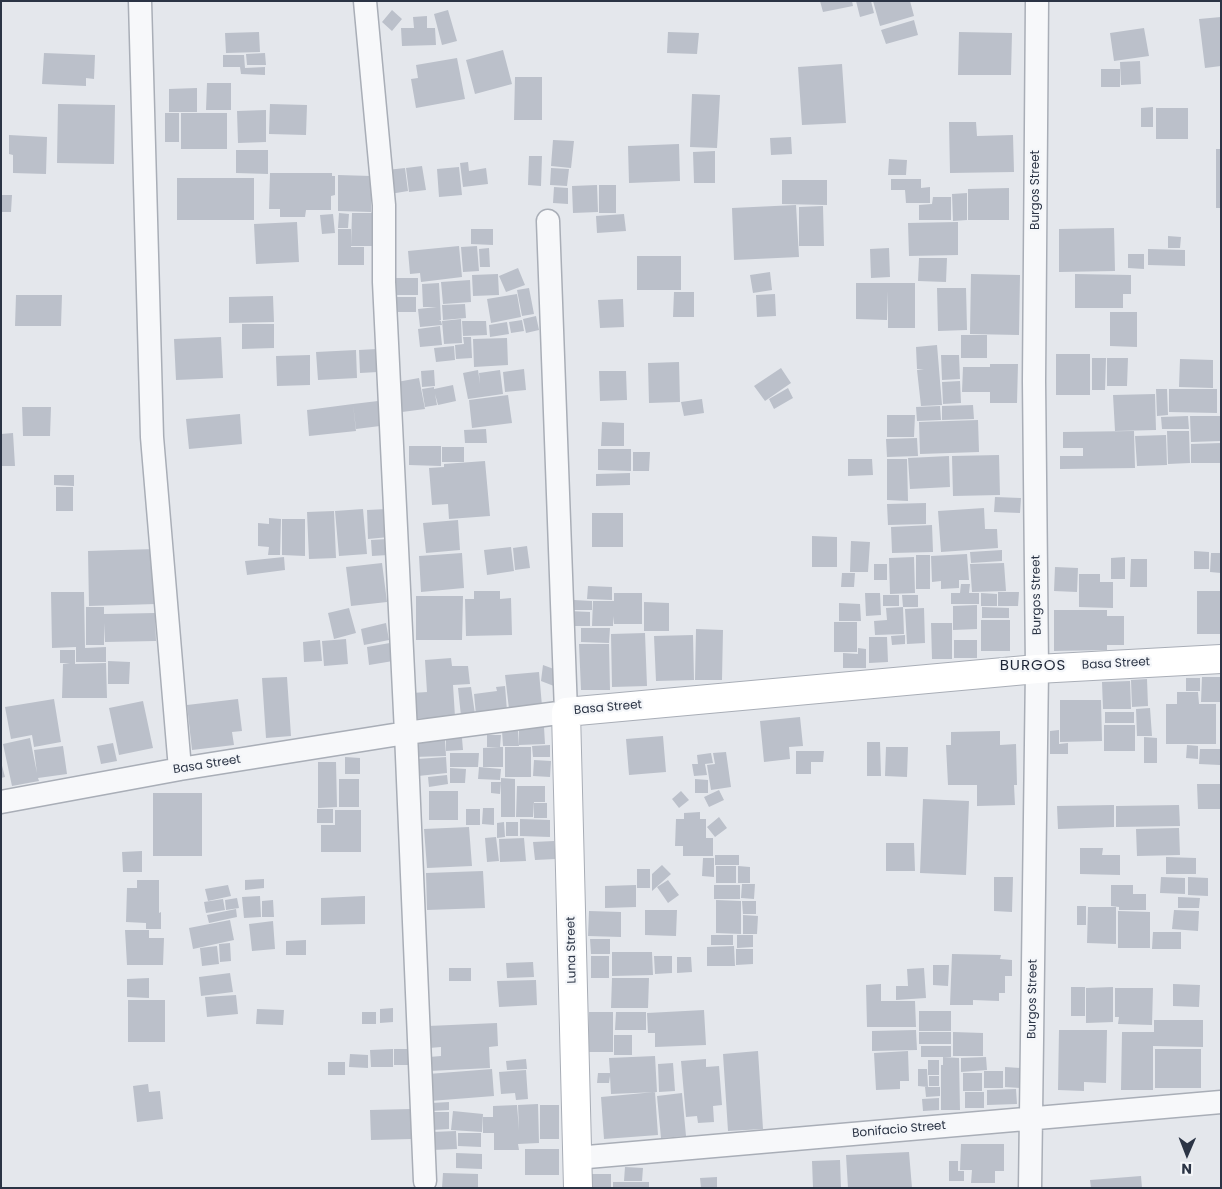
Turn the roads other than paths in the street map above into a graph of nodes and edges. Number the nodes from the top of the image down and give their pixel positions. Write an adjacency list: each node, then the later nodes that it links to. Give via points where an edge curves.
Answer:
1 (140, 1): 9 (street, via 152,437)
2 (366, 1): 8 (street, via 384,205 384,282)
3 (1037, 1): 6 (street, Burgos Street, via 1034,381)
4 (548, 221): 7 (street)
5 (1221, 659): 6 (street, Basa Street)
6 (1038, 669): 7 (street, Basa Street); 12 (street, Burgos Street)
7 (566, 712): 8 (street, Basa Street); 13 (street, Luna Street)
8 (406, 733): 9 (street, Basa Street); 14 (street)
9 (180, 770): 10 (street, Basa Street)
10 (1, 802)
11 (1221, 1102): 12 (street, Bonifacio Street)
12 (1031, 1119): 13 (street, Bonifacio Street); 16 (street, Burgos Street)
13 (576, 1158): 15 (street, Luna Street)
14 (425, 1181)
15 (578, 1188)
16 (1030, 1188)

